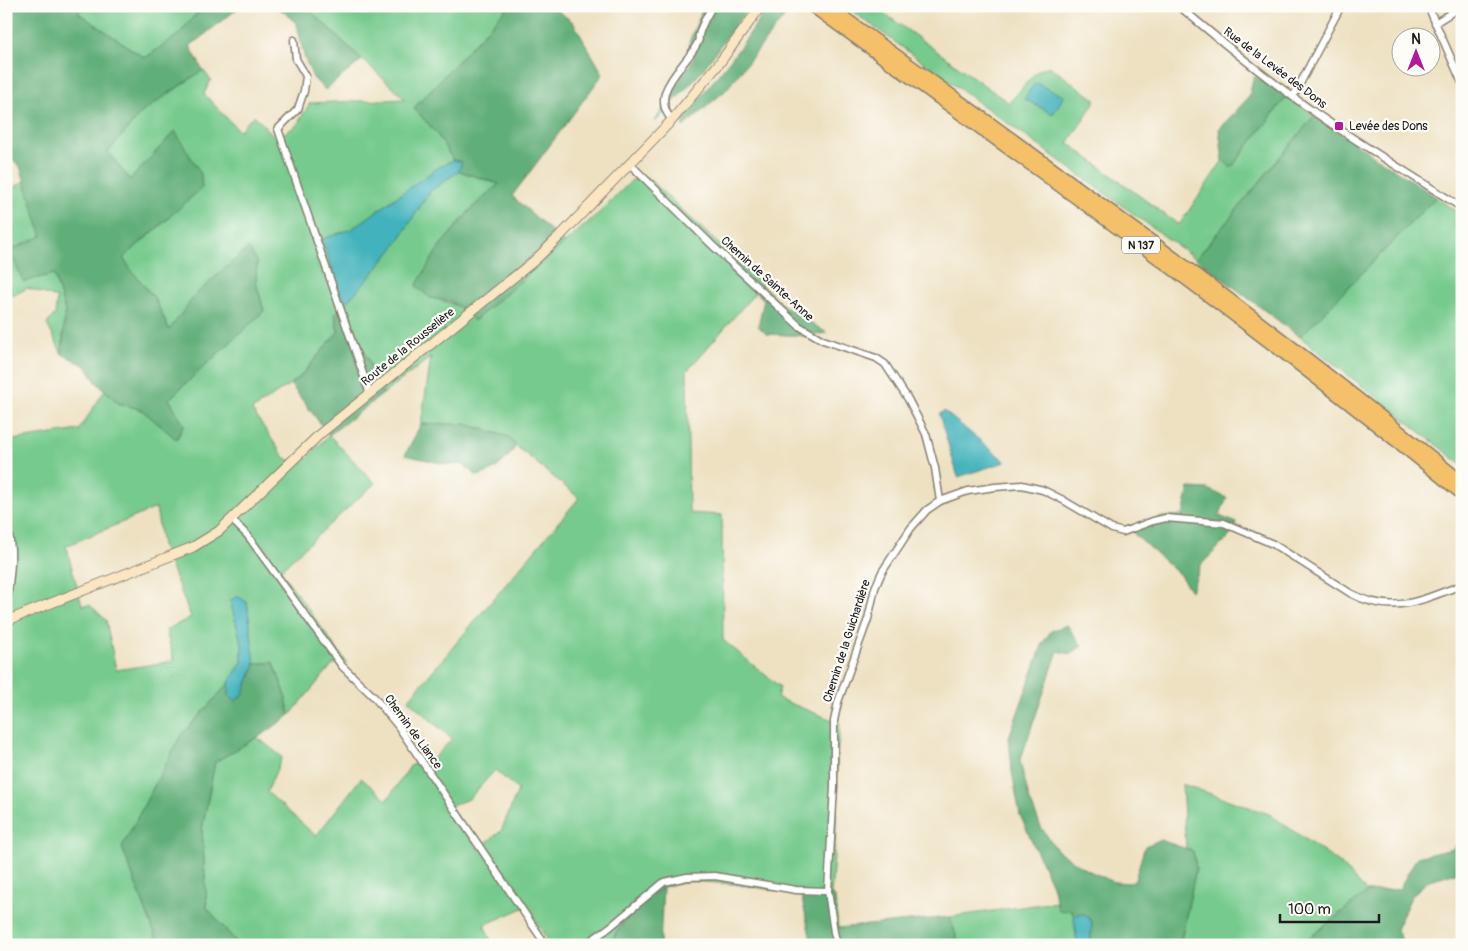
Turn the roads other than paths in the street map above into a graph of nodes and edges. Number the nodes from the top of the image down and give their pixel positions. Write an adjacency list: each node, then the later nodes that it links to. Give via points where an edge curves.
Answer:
1 (712, 6): 13 (street, via 699,41 663,96 663,104)
2 (761, 6): 13 (street, Route de la Rousselière)
3 (812, 6): 18 (highway, N 137, via 1224,307)
4 (828, 6): 17 (highway, N 137, via 1219,291)
5 (1179, 6): 12 (street, Rue de la Levée des Dons)
6 (1341, 6): 12 (street)
7 (1428, 6): 9 (street)
8 (1462, 6): 9 (street)
9 (1435, 24): 11 (street)
10 (294, 40): 16 (street, via 296,59 306,76 304,91 298,109 278,129)
11 (1462, 83)
12 (1293, 97): 15 (street, Rue de la Levée des Dons)
13 (672, 120): 14 (street, Route de la Rousselière)
14 (630, 164): 16 (street, Route de la Rousselière, via 535,260); 19 (street, Chemin de Sainte-Anne, via 799,326 823,340 885,364 926,434)
15 (1462, 208)
16 (370, 394): 20 (street, Route de la Rousselière, via 321,434)
17 (1462, 482)
18 (1462, 494)
19 (940, 501): 22 (street, Chemin de la Guichardière, via 968,492 1022,485 1042,490 1123,532 1166,518 1224,523 1273,544 1350,593 1381,605 1414,602); 25 (street, Chemin de la Guichardière, via 911,528 882,572 838,702 834,721)
20 (232, 519): 24 (street, Route de la Rousselière, via 210,538 193,547); 26 (street, Chemin de Liance, via 248,536 342,666 398,726)
21 (6, 525): 23 (street, via 12,550)
22 (1462, 584)
23 (6, 608)
24 (6, 621)
25 (828, 891): 27 (street, via 796,890 715,876 664,882); 28 (street, Chemin de la Guichardière)
26 (546, 945)
27 (585, 945)
28 (837, 945)

